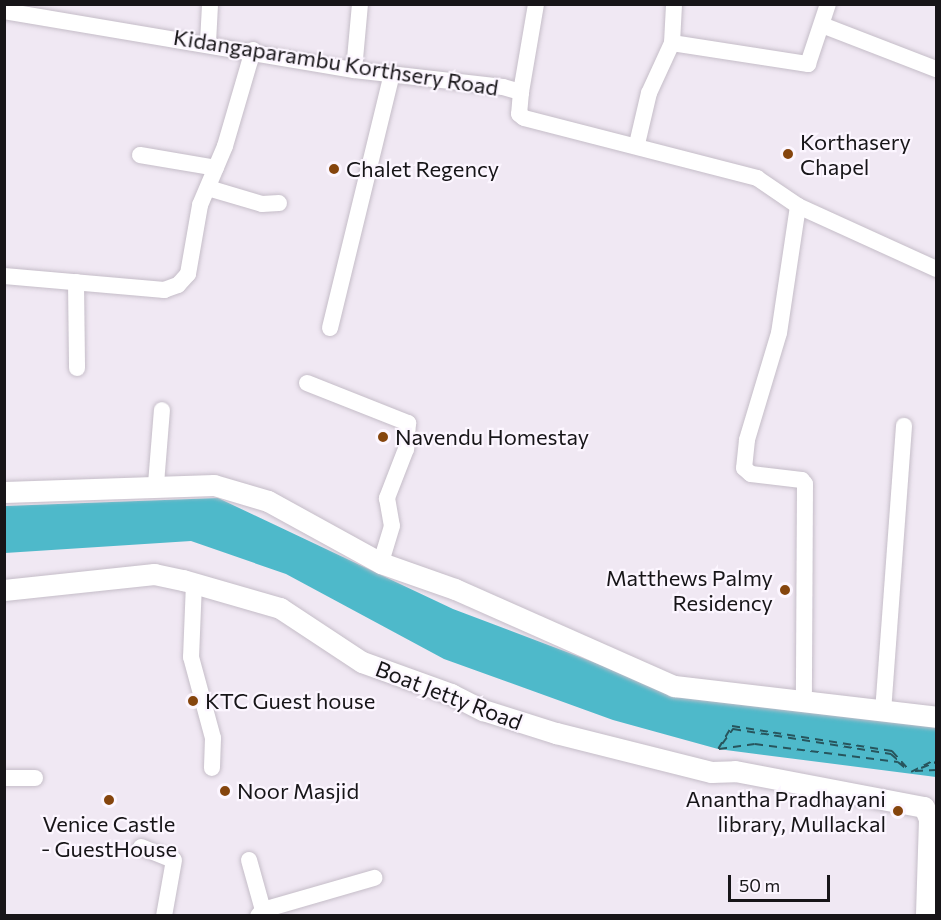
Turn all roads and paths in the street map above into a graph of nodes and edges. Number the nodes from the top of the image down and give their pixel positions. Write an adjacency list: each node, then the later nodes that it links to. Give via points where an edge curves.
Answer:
1 (210, 4): 8 (street)
2 (360, 4): 12 (street)
3 (536, 4): 14 (street)
4 (674, 4): 9 (street)
5 (828, 4): 7 (street)
6 (4, 11): 8 (street, Kidangaparambu Korthsery Road)
7 (822, 25): 9 (street, via 808,64); 11 (street)
8 (208, 43): 10 (street, Kidangaparambu Korthsery Road)
9 (672, 43): 15 (street, via 650,93)
10 (253, 50): 12 (street, Kidangaparambu Korthsery Road); 17 (street)
11 (936, 69)
12 (354, 70): 13 (street, Kidangaparambu Korthsery Road)
13 (392, 73): 14 (street, Kidangaparambu Korthsery Road, via 465,80); 24 (street)
14 (521, 92): 15 (street, Kidangaparambu Korthsery Road, via 519,114 524,118)
15 (637, 144): 20 (street, Kidangaparambu Korthsery Road, via 757,178)
16 (140, 155): 17 (street)
17 (216, 168): 18 (street)
18 (208, 188): 19 (street, via 262,204); 23 (street, via 200,205 188,274 178,285 164,290)
19 (279, 203)
20 (798, 206): 21 (street, Kidangaparambu Korthsery Road); 34 (street, via 779,333 747,440 744,468 751,474 802,480 805,484)
21 (936, 269)
22 (4, 276): 23 (street)
23 (76, 282): 25 (street)
24 (330, 328)
25 (76, 368)
26 (307, 383): 31 (street, via 408,423 406,449 387,498 392,526)
27 (162, 410): 29 (street)
28 (904, 426): 35 (street)
29 (156, 484): 30 (main road); 31 (main road, via 214,485 268,501)
30 (4, 492)
31 (381, 563): 34 (main road, via 455,589 674,686)
32 (194, 583): 33 (main road, Boat Jetty Road, via 154,574); 37 (street, via 191,657 213,738); 45 (main road, Boat Jetty Road, via 280,608 362,662 545,730 711,772 735,771 924,807 929,819)
33 (4, 590)
34 (804, 703): 35 (main road)
35 (883, 712): 36 (main road)
36 (936, 717)
37 (212, 768)
38 (4, 778): 39 (street)
39 (35, 778)
40 (141, 847): 44 (street, via 174,860)
41 (249, 860): 43 (street)
42 (374, 878): 43 (street)
43 (260, 913)
44 (164, 915)
45 (927, 915)

